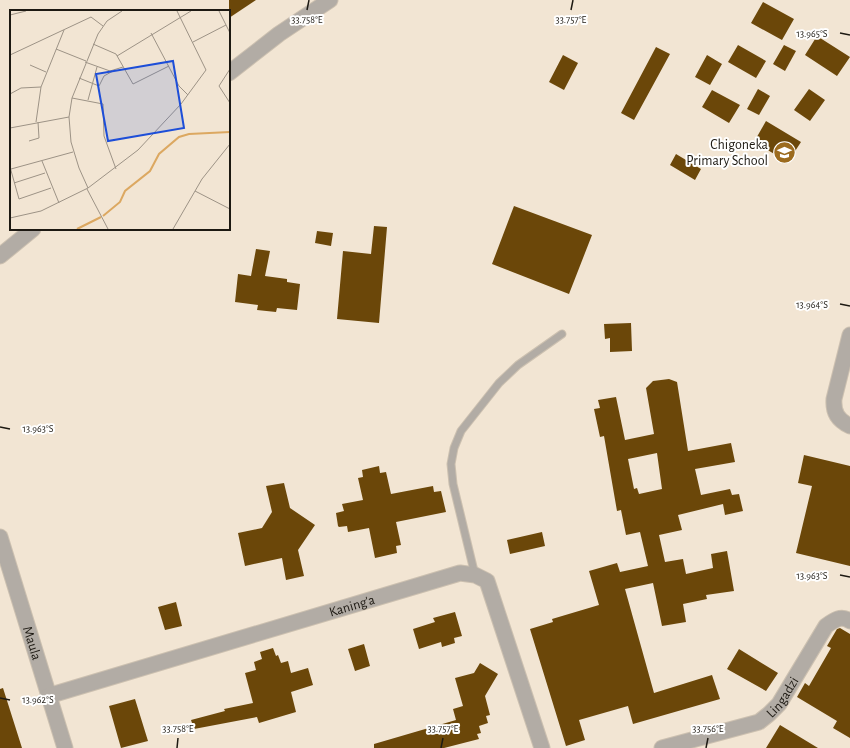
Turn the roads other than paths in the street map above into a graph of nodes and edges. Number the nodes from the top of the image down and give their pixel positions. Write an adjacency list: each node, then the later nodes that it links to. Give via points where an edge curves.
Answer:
1 (330, 0): 2 (street, via 279,34)
2 (230, 72)
3 (32, 230): 4 (street)
4 (0, 256)
5 (562, 334): 9 (lane, via 518,365 499,382 461,431 454,448 451,464 453,484)
6 (850, 335): 7 (street, via 833,409 837,417)
7 (850, 426)
8 (0, 537): 11 (street, Maula)
9 (475, 575): 11 (street, Kaning'a, via 460,573); 13 (street, via 487,581 492,593)
10 (850, 621): 14 (street, Lingadzi, via 845,618 835,619 826,626 779,704 759,722)
11 (48, 696): 12 (street, Maula)
12 (65, 748)
13 (542, 748)
14 (662, 748)

